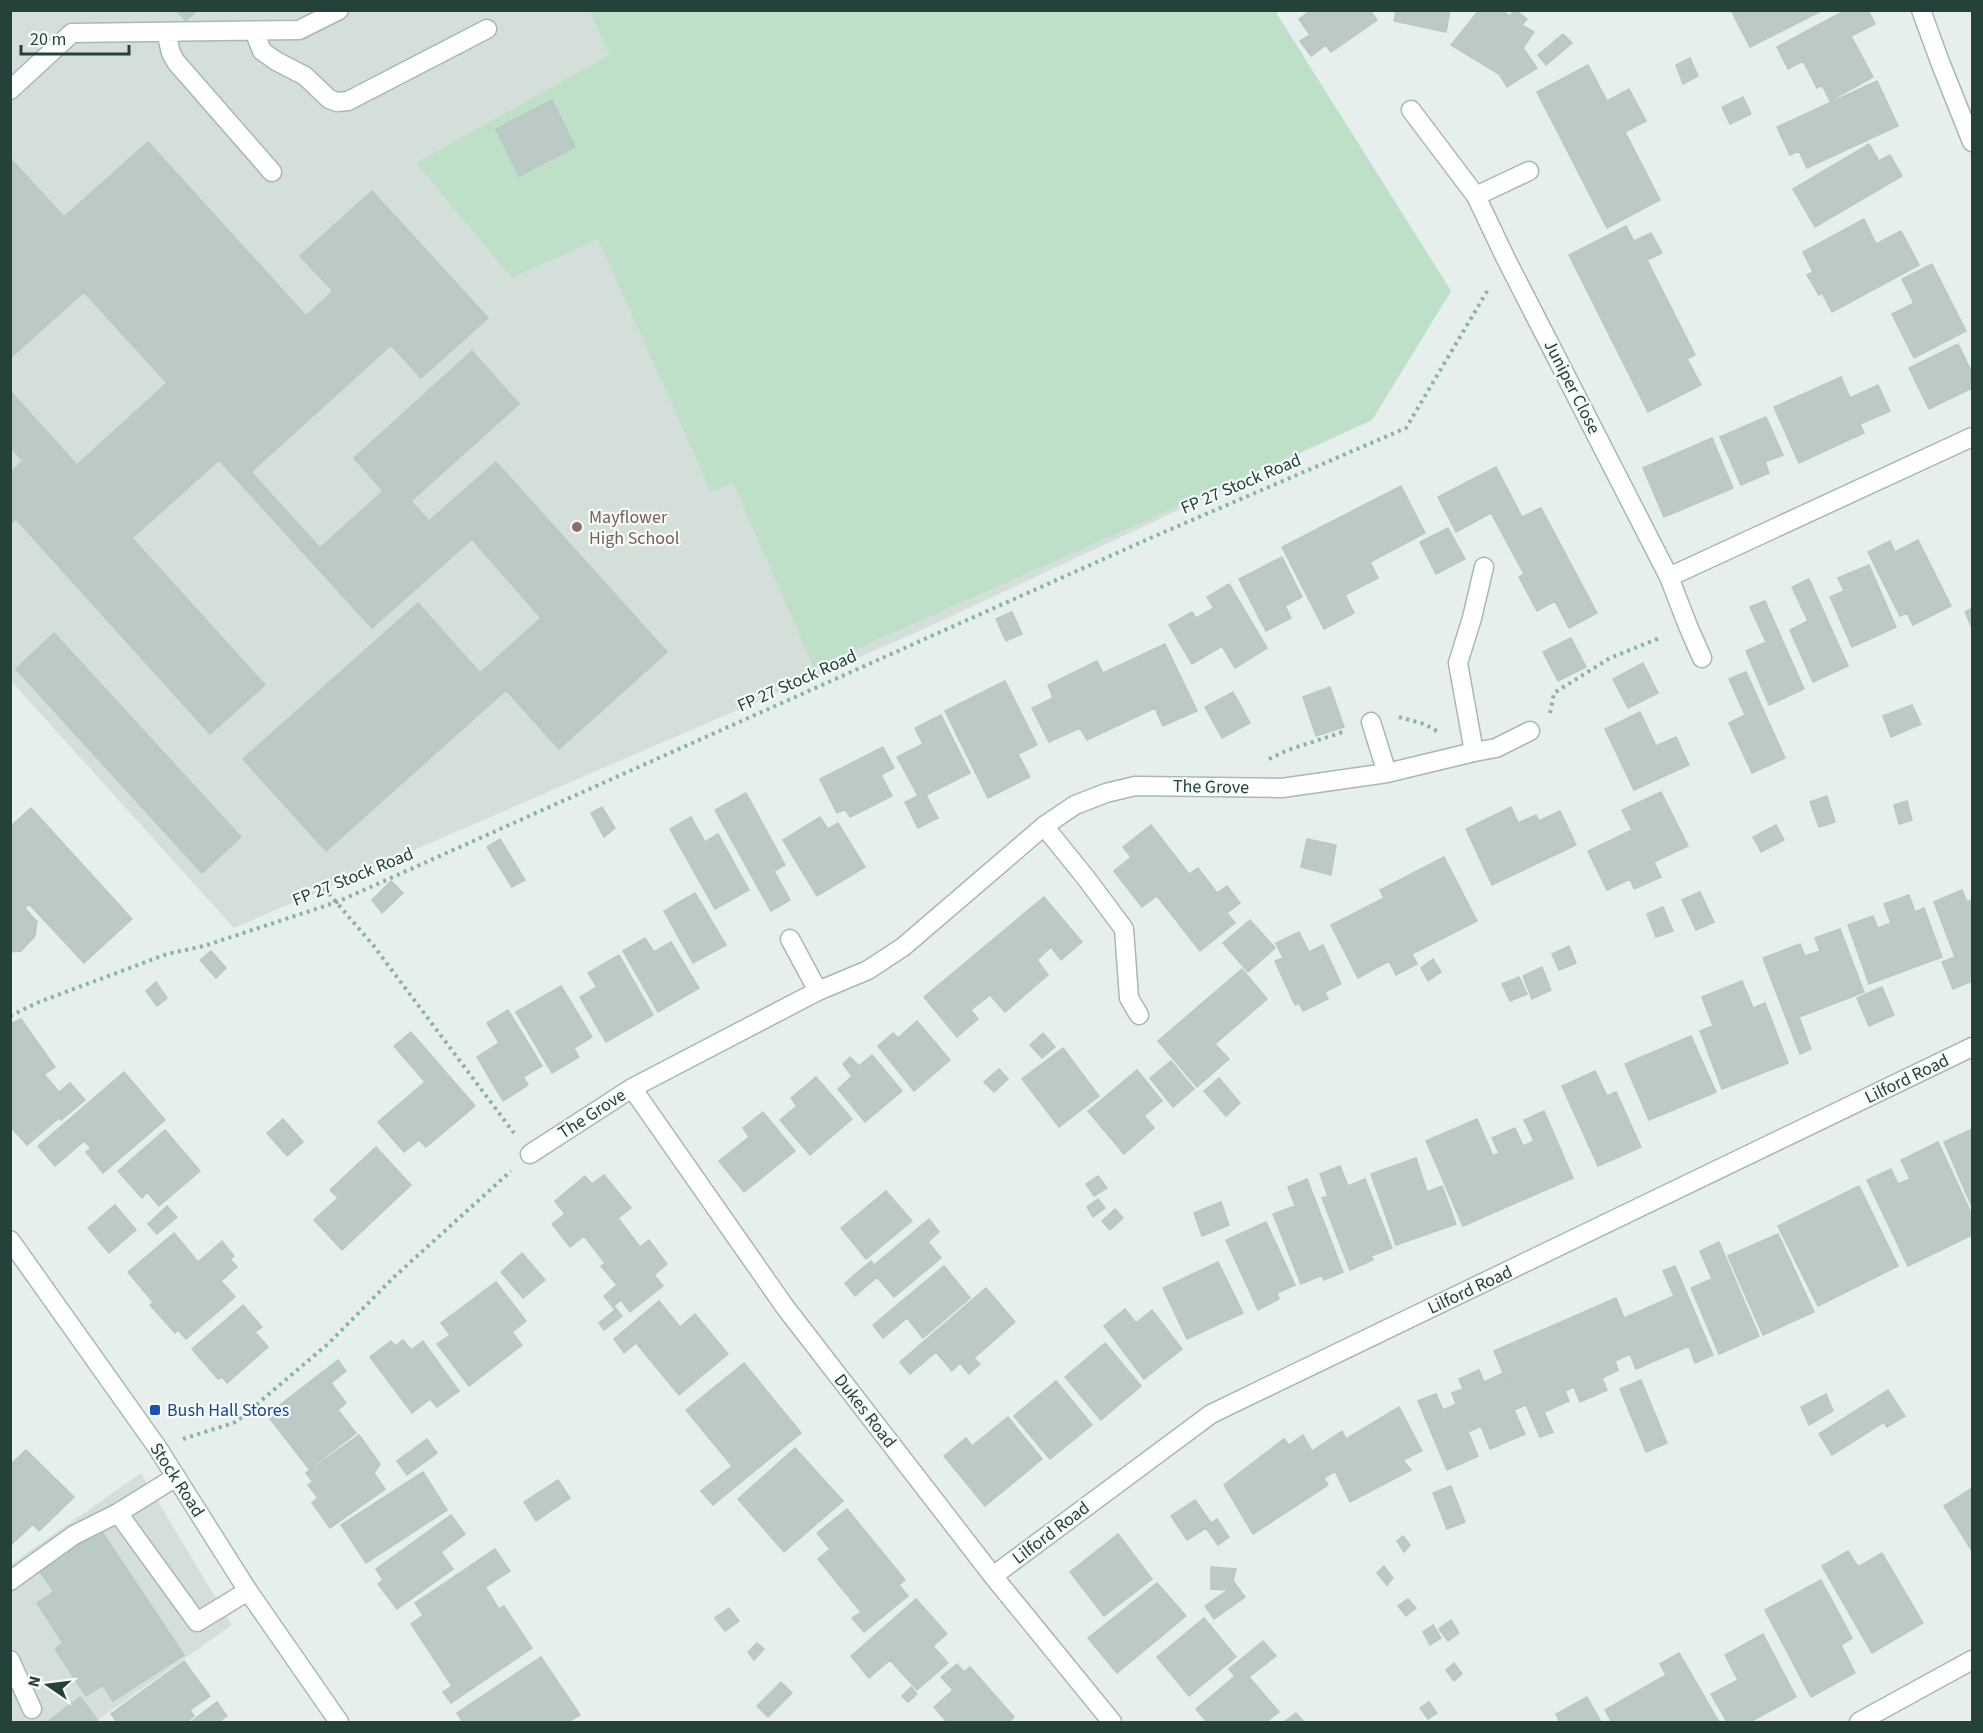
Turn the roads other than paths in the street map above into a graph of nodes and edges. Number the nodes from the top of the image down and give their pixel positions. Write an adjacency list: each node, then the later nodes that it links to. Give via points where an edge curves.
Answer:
1 (1921, 10): 8 (street)
2 (331, 12): 4 (street, via 299,30)
3 (487, 30): 4 (street, via 348,101 337,102 305,76 262,51)
4 (254, 31): 5 (street)
5 (166, 32): 6 (street, via 72,33); 10 (street, via 176,62)
6 (10, 90)
7 (1411, 110): 11 (street, Juniper Close)
8 (1972, 142)
9 (1529, 171): 11 (street)
10 (272, 172)
11 (1476, 196): 14 (street, Juniper Close)
12 (1972, 437): 14 (street)
13 (1484, 567): 18 (street, via 1458,663)
14 (1670, 577): 15 (street, Juniper Close)
15 (1702, 658)
16 (1371, 722): 19 (street)
17 (1530, 731): 18 (street, The Grove, via 1496,748)
18 (1474, 752): 19 (street, The Grove)
19 (1387, 773): 20 (street, The Grove, via 1282,788 1135,786 1075,805)
20 (1044, 826): 22 (street, The Grove, via 903,946 868,970); 23 (street, via 1124,929 1130,998)
21 (790, 939): 22 (street)
22 (818, 991): 25 (street, The Grove)
23 (1139, 1015)
24 (1972, 1047): 30 (street, Lilford Road, via 1211,1414)
25 (632, 1088): 26 (street, The Grove); 30 (street, Dukes Road, via 785,1307)
26 (530, 1154)
27 (10, 1240): 28 (street, Stock Road)
28 (176, 1477): 29 (street); 32 (street, Stock Road)
29 (118, 1513): 31 (street, via 74,1535); 32 (street, via 197,1622)
30 (993, 1576): 37 (street, Dukes Road)
31 (10, 1581)
32 (248, 1591): 36 (street, Stock Road)
33 (10, 1660): 35 (street)
34 (1972, 1660): 38 (street)
35 (32, 1709)
36 (339, 1722)
37 (1112, 1722)
38 (1859, 1722)

